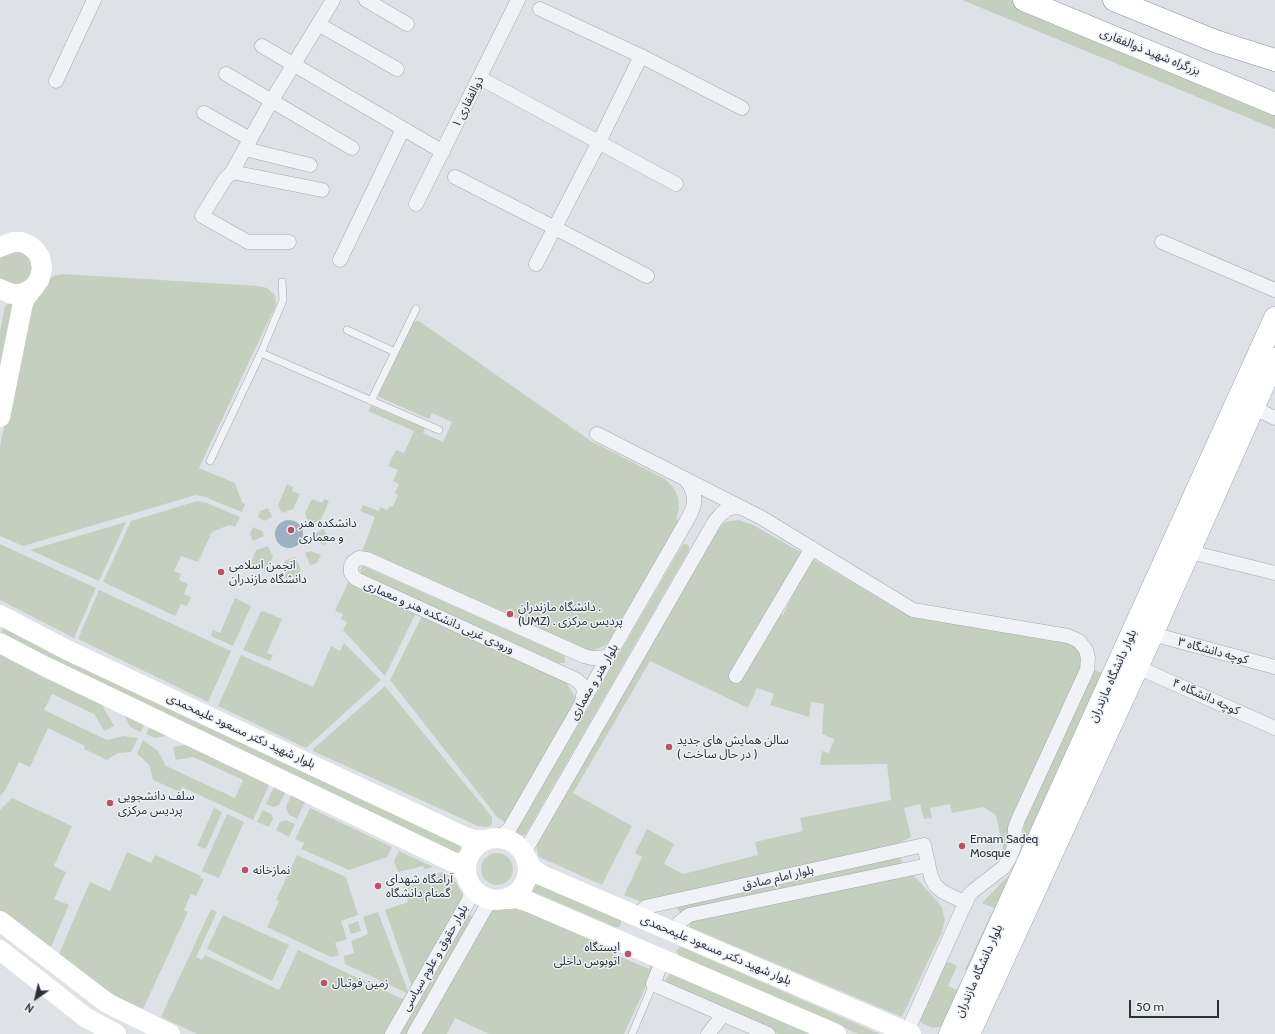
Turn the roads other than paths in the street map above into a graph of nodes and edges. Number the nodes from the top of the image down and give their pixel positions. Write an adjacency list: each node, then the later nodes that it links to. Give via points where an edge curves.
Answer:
1 (94, 0): 19 (street)
2 (333, 0): 8 (street)
3 (366, 0): 9 (street)
4 (518, 0): 18 (street, ذوالفقاری ۱)
5 (1024, 0): 21 (main road, بزرگراه شهید ذوالفقاری)
6 (1114, 0): 10 (main road)
7 (540, 9): 12 (street)
8 (318, 24): 14 (street); 16 (street)
9 (407, 24)
10 (1215, 41): 13 (main road); 15 (main road)
11 (262, 46): 14 (street)
12 (641, 56): 22 (street); 25 (street)
13 (1275, 60)
14 (294, 65): 20 (street); 24 (street)
15 (1275, 68)
16 (397, 69)
17 (226, 74): 20 (street)
18 (480, 78): 25 (street); 28 (street, ذوالفقاری ۱)
19 (56, 80)
20 (272, 100): 26 (street); 27 (street)
21 (1275, 104)
22 (742, 108)
23 (204, 113): 26 (street)
24 (403, 129): 28 (street); 39 (street)
25 (599, 142): 32 (street); 35 (street)
26 (248, 144): 29 (street); 30 (street)
27 (352, 148)
28 (443, 152): 34 (street, ذوالفقاری ۱)
29 (310, 165)
30 (232, 172): 33 (street); 36 (street, via 202,216 248,242)
31 (455, 177): 35 (street)
32 (676, 184)
33 (322, 190)
34 (416, 204)
35 (555, 228): 40 (street); 41 (street)
36 (289, 242)
37 (1162, 242): 45 (street)
38 (0, 247): 43 (main road, via 17,242 35,250 40,257 42,269)
39 (340, 260)
40 (536, 264)
41 (647, 276)
42 (282, 282): 50 (lane, via 283,300)
43 (34, 287): 44 (main road, via 16,294 8,294); 54 (main road, via 23,303)
44 (0, 289)
45 (1275, 290)
46 (416, 309): 49 (lane)
47 (1275, 318): 68 (main road, بلوار دانشگاه مازندران)
48 (346, 330): 49 (lane)
49 (395, 352): 52 (lane)
50 (261, 353): 52 (lane); 58 (lane)
51 (1275, 359): 53 (main road, بلوار دانشگاه مازندران)
52 (371, 401): 56 (lane)
53 (1254, 408): 55 (street); 62 (main road, بلوار دانشگاه مازندران)
54 (0, 417)
55 (1275, 418)
56 (439, 430)
57 (596, 434): 59 (street)
58 (210, 461)
59 (679, 476): 60 (street); 67 (street, بلوار هنر و معماری, via 685,479 692,489 693,508)
60 (746, 509): 61 (street); 74 (street, بلوار هنر و معماری, via 728,509 715,521 528,846)
61 (812, 548): 70 (street); 78 (street, via 913,610 1068,636 1079,641 1086,650 1088,670 1018,820 1010,858 1004,867 972,892)
62 (1190, 552): 63 (street); 65 (main road, بلوار دانشگاه مازندران)
63 (1275, 573)
64 (0, 614): 73 (main road, بلوار شهید دکتر مسعود علیمحمدی, via 67,650 465,837 474,840)
65 (1152, 634): 68 (main road, بلوار دانشگاه مازندران); 69 (street, کوچه دانشگاه ۳)
66 (0, 643): 76 (main road, via 457,864)
67 (611, 653): 71 (street, بلوار هنر و معماری); 71 (street, ورودی غربی دانشکده هنر و معماری, via 601,658 584,656 367,559 359,558 353,562 351,573 356,579 575,679 584,690)
68 (1135, 657): 72 (street, کوچه دانشگاه ۴); 96 (main road, بلوار دانشگاه مازندران); 97 (main road, بلوار دانشگاه مازندران)
69 (1275, 667)
70 (736, 676)
71 (582, 702): 73 (street, بلوار هنر و معماری, via 510,828 505,833)
72 (1275, 728)
73 (488, 839): 74 (main road, via 502,838 512,841); 76 (main road, via 476,846 468,857)
74 (526, 858): 77 (main road, via 528,873 525,883 519,892); 79 (main road, بلوار شهید دکتر مسعود علیمحمدی, via 532,868 541,875)
75 (928, 865): 78 (street, via 935,885 943,892); 79 (street, بلوار امام صادق, via 924,845 646,907); 81 (street, بلوار امام صادق, via 689,915 680,922)
76 (467, 879): 77 (main road, via 481,896 491,900); 90 (street, بلوار حقوق و علوم سیاسی, via 469,900)
77 (504, 900): 82 (main road, via 519,898); 91 (street, بلوار حقوق و علوم سیاسی, via 489,904 485,909)
78 (966, 903): 87 (street)
79 (638, 917): 81 (main road, بلوار شهید دکتر مسعود علیمحمدی); 82 (main road)
80 (0, 921): 89 (main road, via 107,1003)
81 (675, 932): 84 (main road); 87 (main road, بلوار شهید دکتر مسعود علیمحمدی)
82 (626, 944): 84 (main road)
83 (0, 950): 88 (main road, via 85,1017)
84 (663, 960): 85 (street); 95 (main road)
85 (653, 984): 86 (street); 92 (lane)
86 (723, 1015): 93 (street); 94 (street)
87 (908, 1033)
88 (116, 1034)
89 (170, 1034)
90 (392, 1034)
91 (414, 1034)
92 (632, 1034)
93 (708, 1034)
94 (768, 1034)
95 (836, 1034)
96 (950, 1034)
97 (969, 1034)

